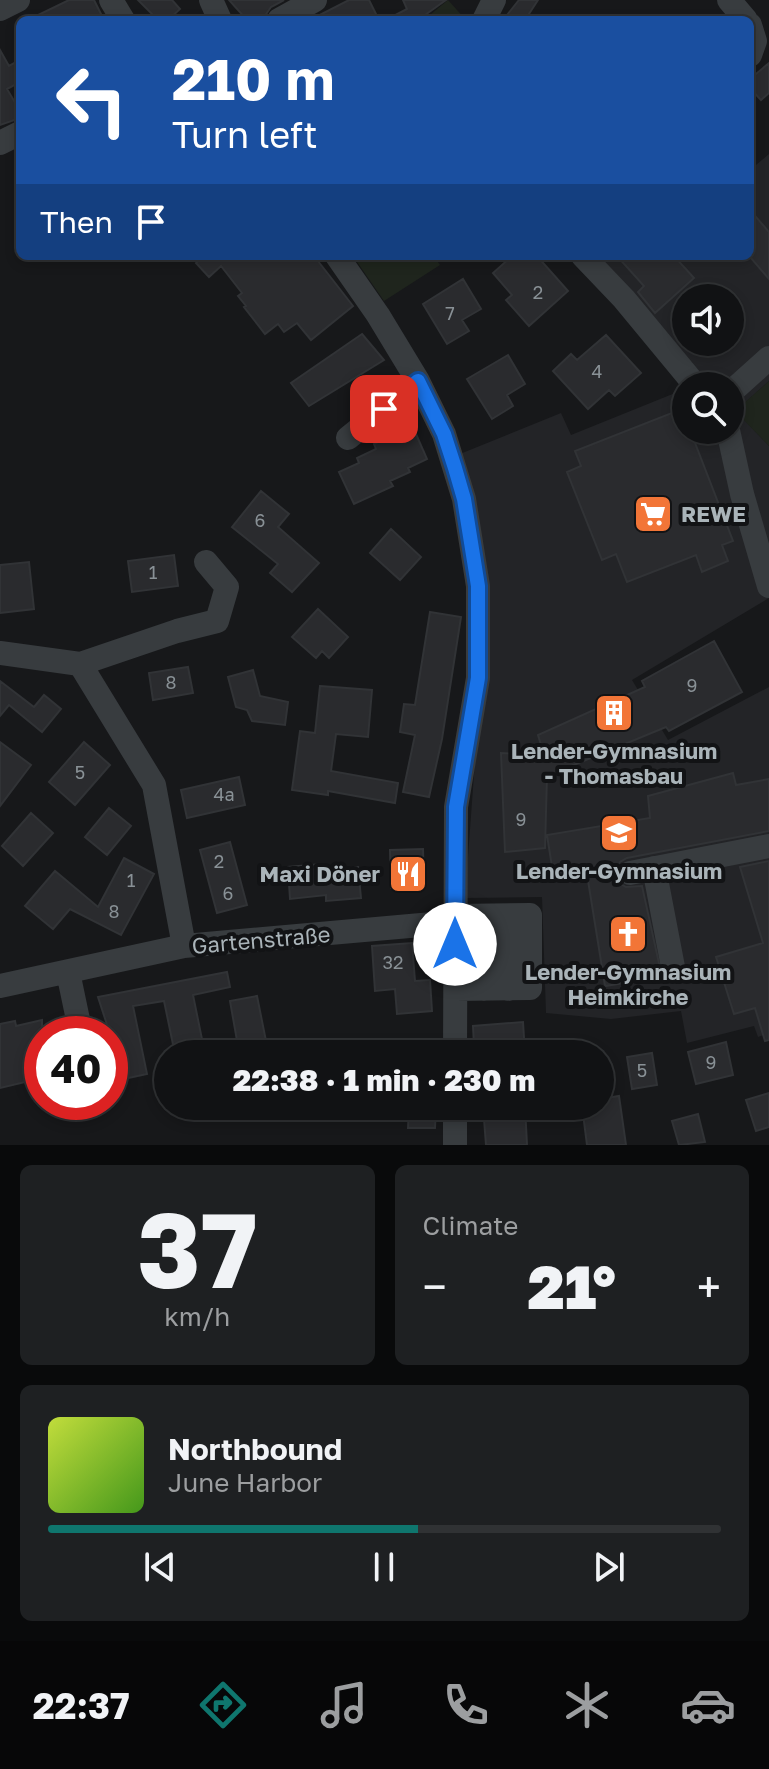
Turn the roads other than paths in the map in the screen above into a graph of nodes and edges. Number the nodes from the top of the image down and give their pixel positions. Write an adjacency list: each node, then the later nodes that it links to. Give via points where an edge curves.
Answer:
1 (18, 0): 3 (street)
2 (315, 0): 4 (street)
3 (0, 9)
4 (286, 16)
5 (340, 260): 10 (street)
6 (587, 260): 8 (street)
7 (769, 358): 9 (street)
8 (684, 372)
9 (744, 380)
10 (418, 381): 11 (street); 22 (street, via 455,468 478,586 478,678 456,807)
11 (348, 438)
12 (732, 444): 13 (street)
13 (764, 551): 15 (street)
14 (206, 562): 17 (street, via 227,587 217,621)
15 (769, 586)
16 (0, 653): 17 (street)
17 (80, 664): 23 (street, via 154,785)
18 (769, 846): 19 (street)
19 (654, 868): 20 (street); 24 (street)
20 (630, 873)
21 (496, 916): 22 (street, Gartenstraße); 28 (street); 28 (street, via 530,915 530,988)
22 (455, 919): 23 (street, Gartenstraße); 27 (street)
23 (184, 946): 25 (street, Gartenstraße)
24 (673, 967)
25 (68, 972): 26 (street, Gartenstraße); 29 (street)
26 (0, 986)
27 (456, 989): 28 (street); 30 (street)
28 (496, 989)
29 (77, 1016)
30 (455, 1040)
31 (455, 1120): 32 (street)
32 (455, 1145)

